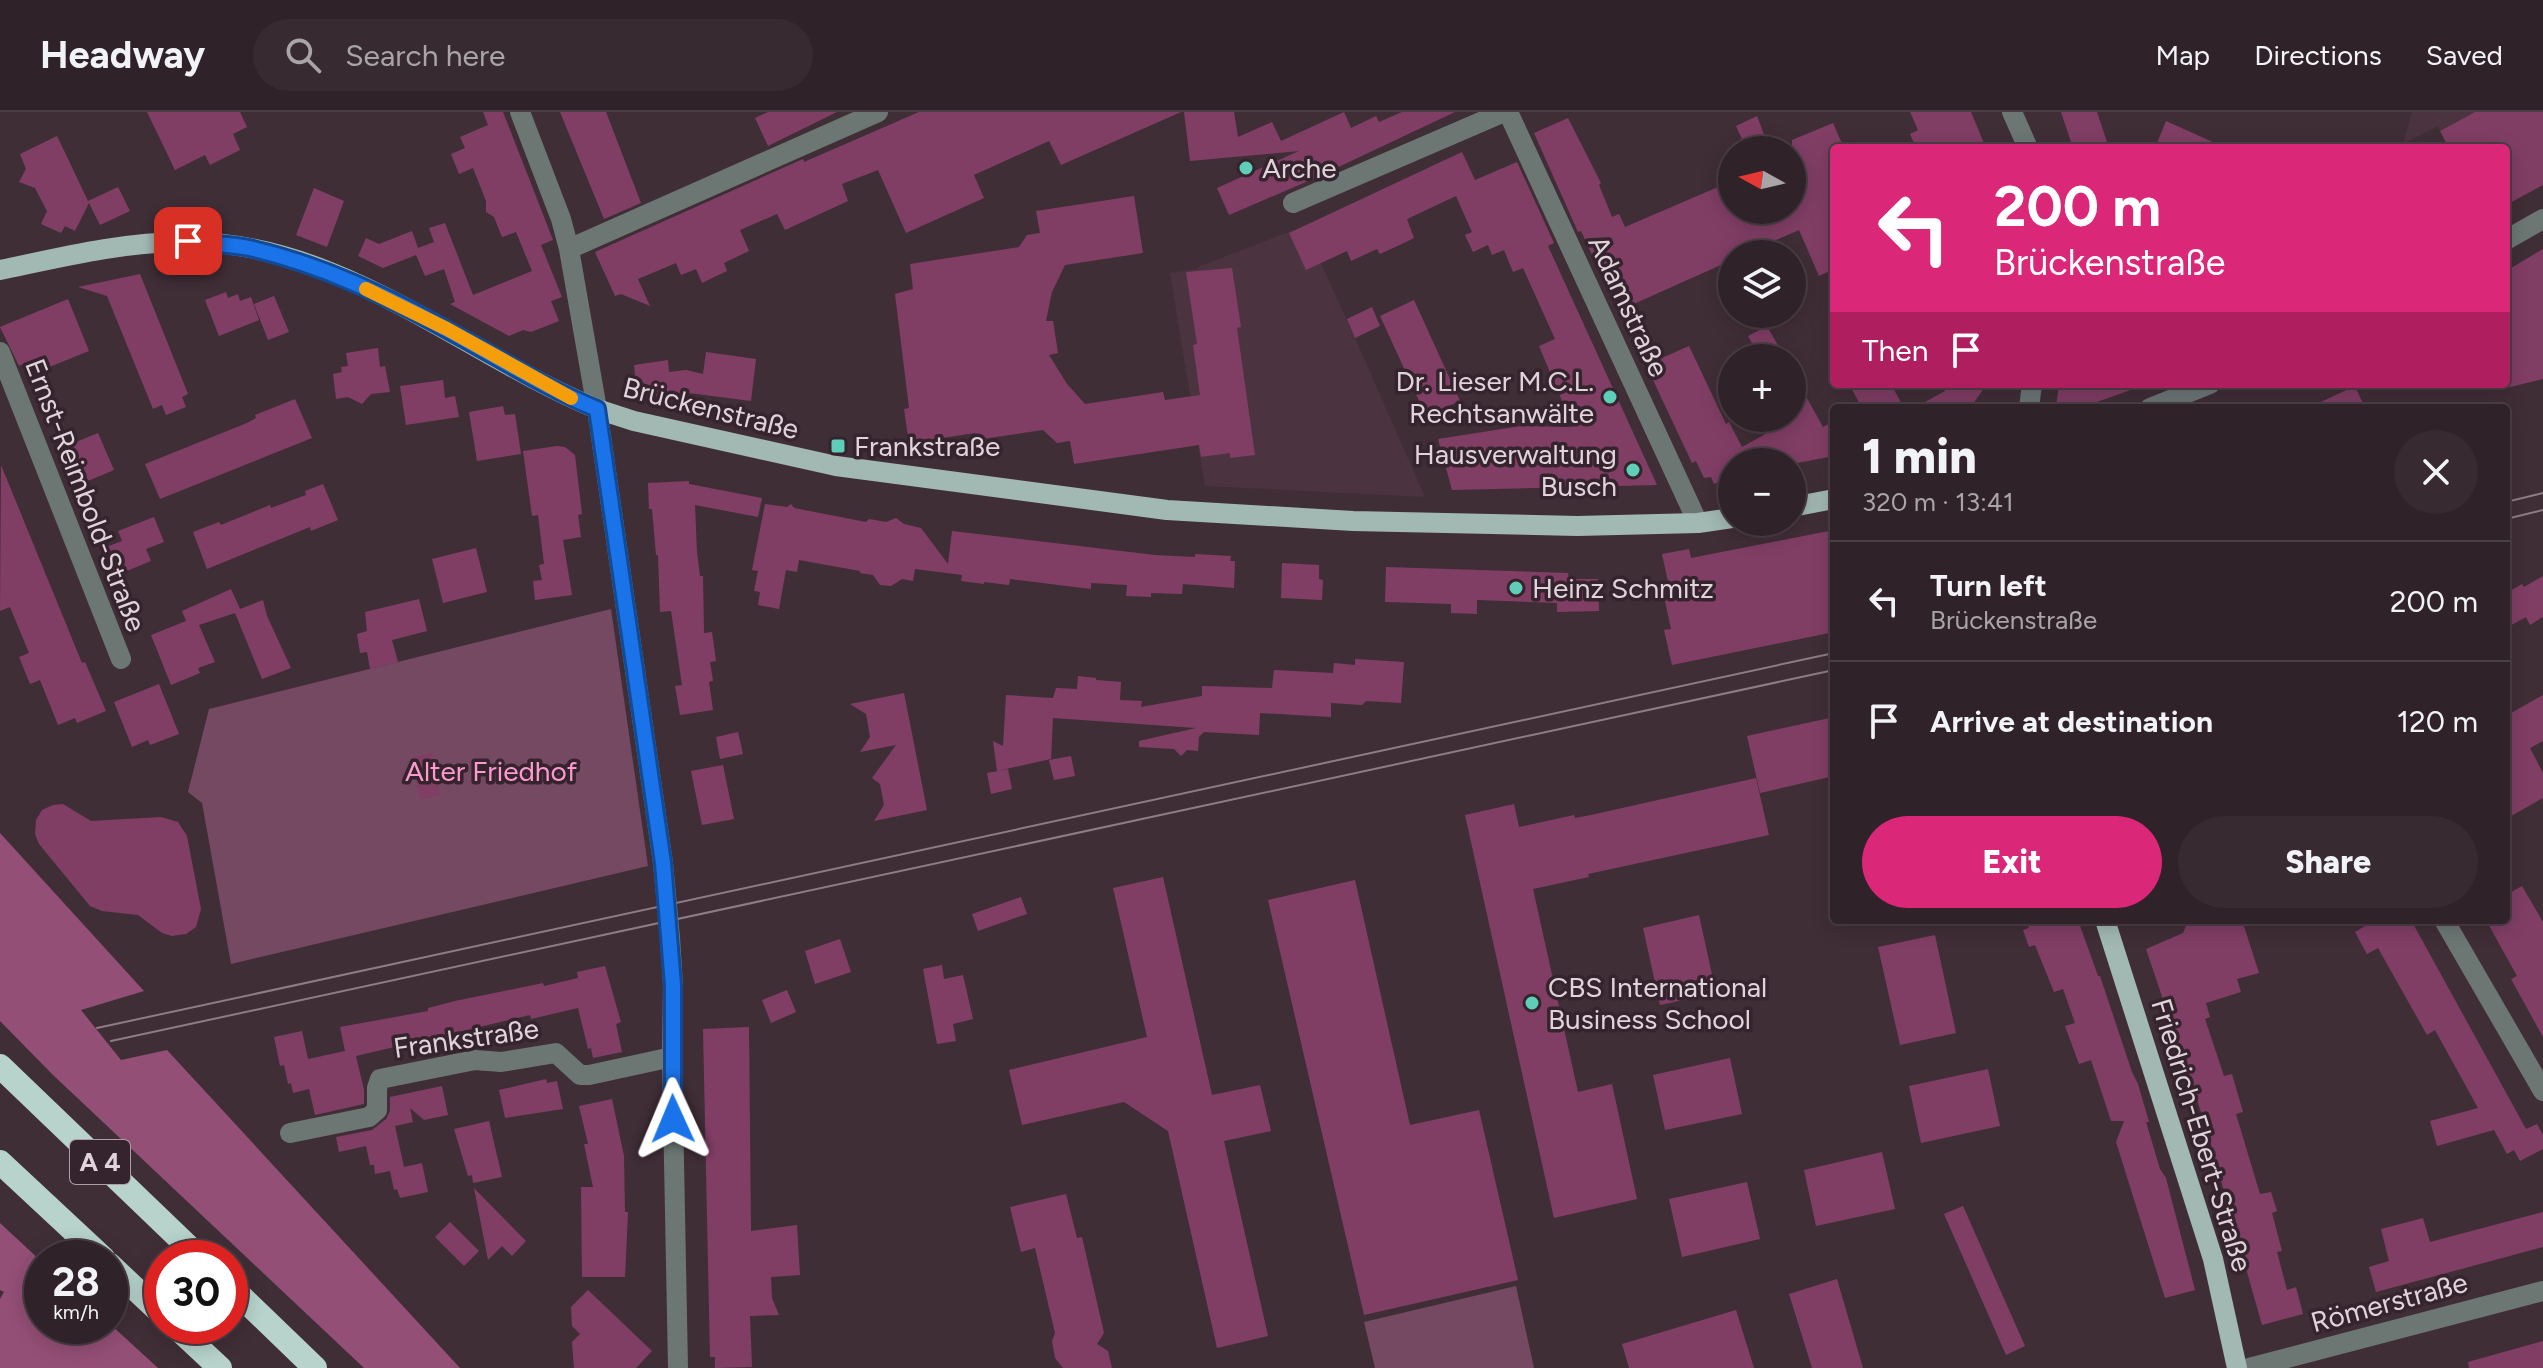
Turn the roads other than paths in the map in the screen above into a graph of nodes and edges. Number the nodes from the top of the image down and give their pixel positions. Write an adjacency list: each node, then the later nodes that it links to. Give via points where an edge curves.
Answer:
1 (520, 112): 9 (street)
2 (878, 112): 9 (street)
3 (1506, 112): 6 (street); 18 (street, Adamstraße)
4 (2012, 112): 5 (street)
5 (2026, 144)
6 (1293, 203)
7 (2543, 219): 8 (street)
8 (2510, 238)
9 (569, 249): 14 (street)
10 (0, 270): 14 (main road, Brückenstraße, via 122,244 188,241 246,248 359,285)
11 (0, 352): 19 (street, Ernst-Reimbold-Straße)
12 (2200, 388): 13 (street)
13 (2160, 404)
14 (597, 409): 18 (main road, Brückenstraße, via 836,466 1167,510 1353,521); 22 (street, bridge, via 663,863 673,985)
15 (1830, 500): 16 (main road)
16 (1806, 504)
17 (1718, 520): 18 (main road, Brückenstraße)
18 (1698, 523)
19 (121, 659)
20 (2106, 924): 37 (main road, Friedrich-Ebert-Straße, via 2213,1259)
21 (2446, 924): 24 (street)
22 (672, 1057): 25 (street, Frankstraße, via 589,1075 580,1075 556,1053 501,1062 475,1060 380,1079 377,1110 369,1117); 36 (street)
23 (0, 1066): 28 (highway, A 4)
24 (2543, 1091)
25 (290, 1133)
26 (0, 1162): 27 (highway, A 4)
27 (84, 1240)
28 (181, 1240)
29 (128, 1282): 31 (highway)
30 (2543, 1291): 38 (street, Römerstraße)
31 (144, 1297)
32 (248, 1303): 35 (highway)
33 (194, 1344): 34 (highway)
34 (220, 1368)
35 (315, 1368)
36 (678, 1368)
37 (2237, 1368)
38 (2249, 1368)

